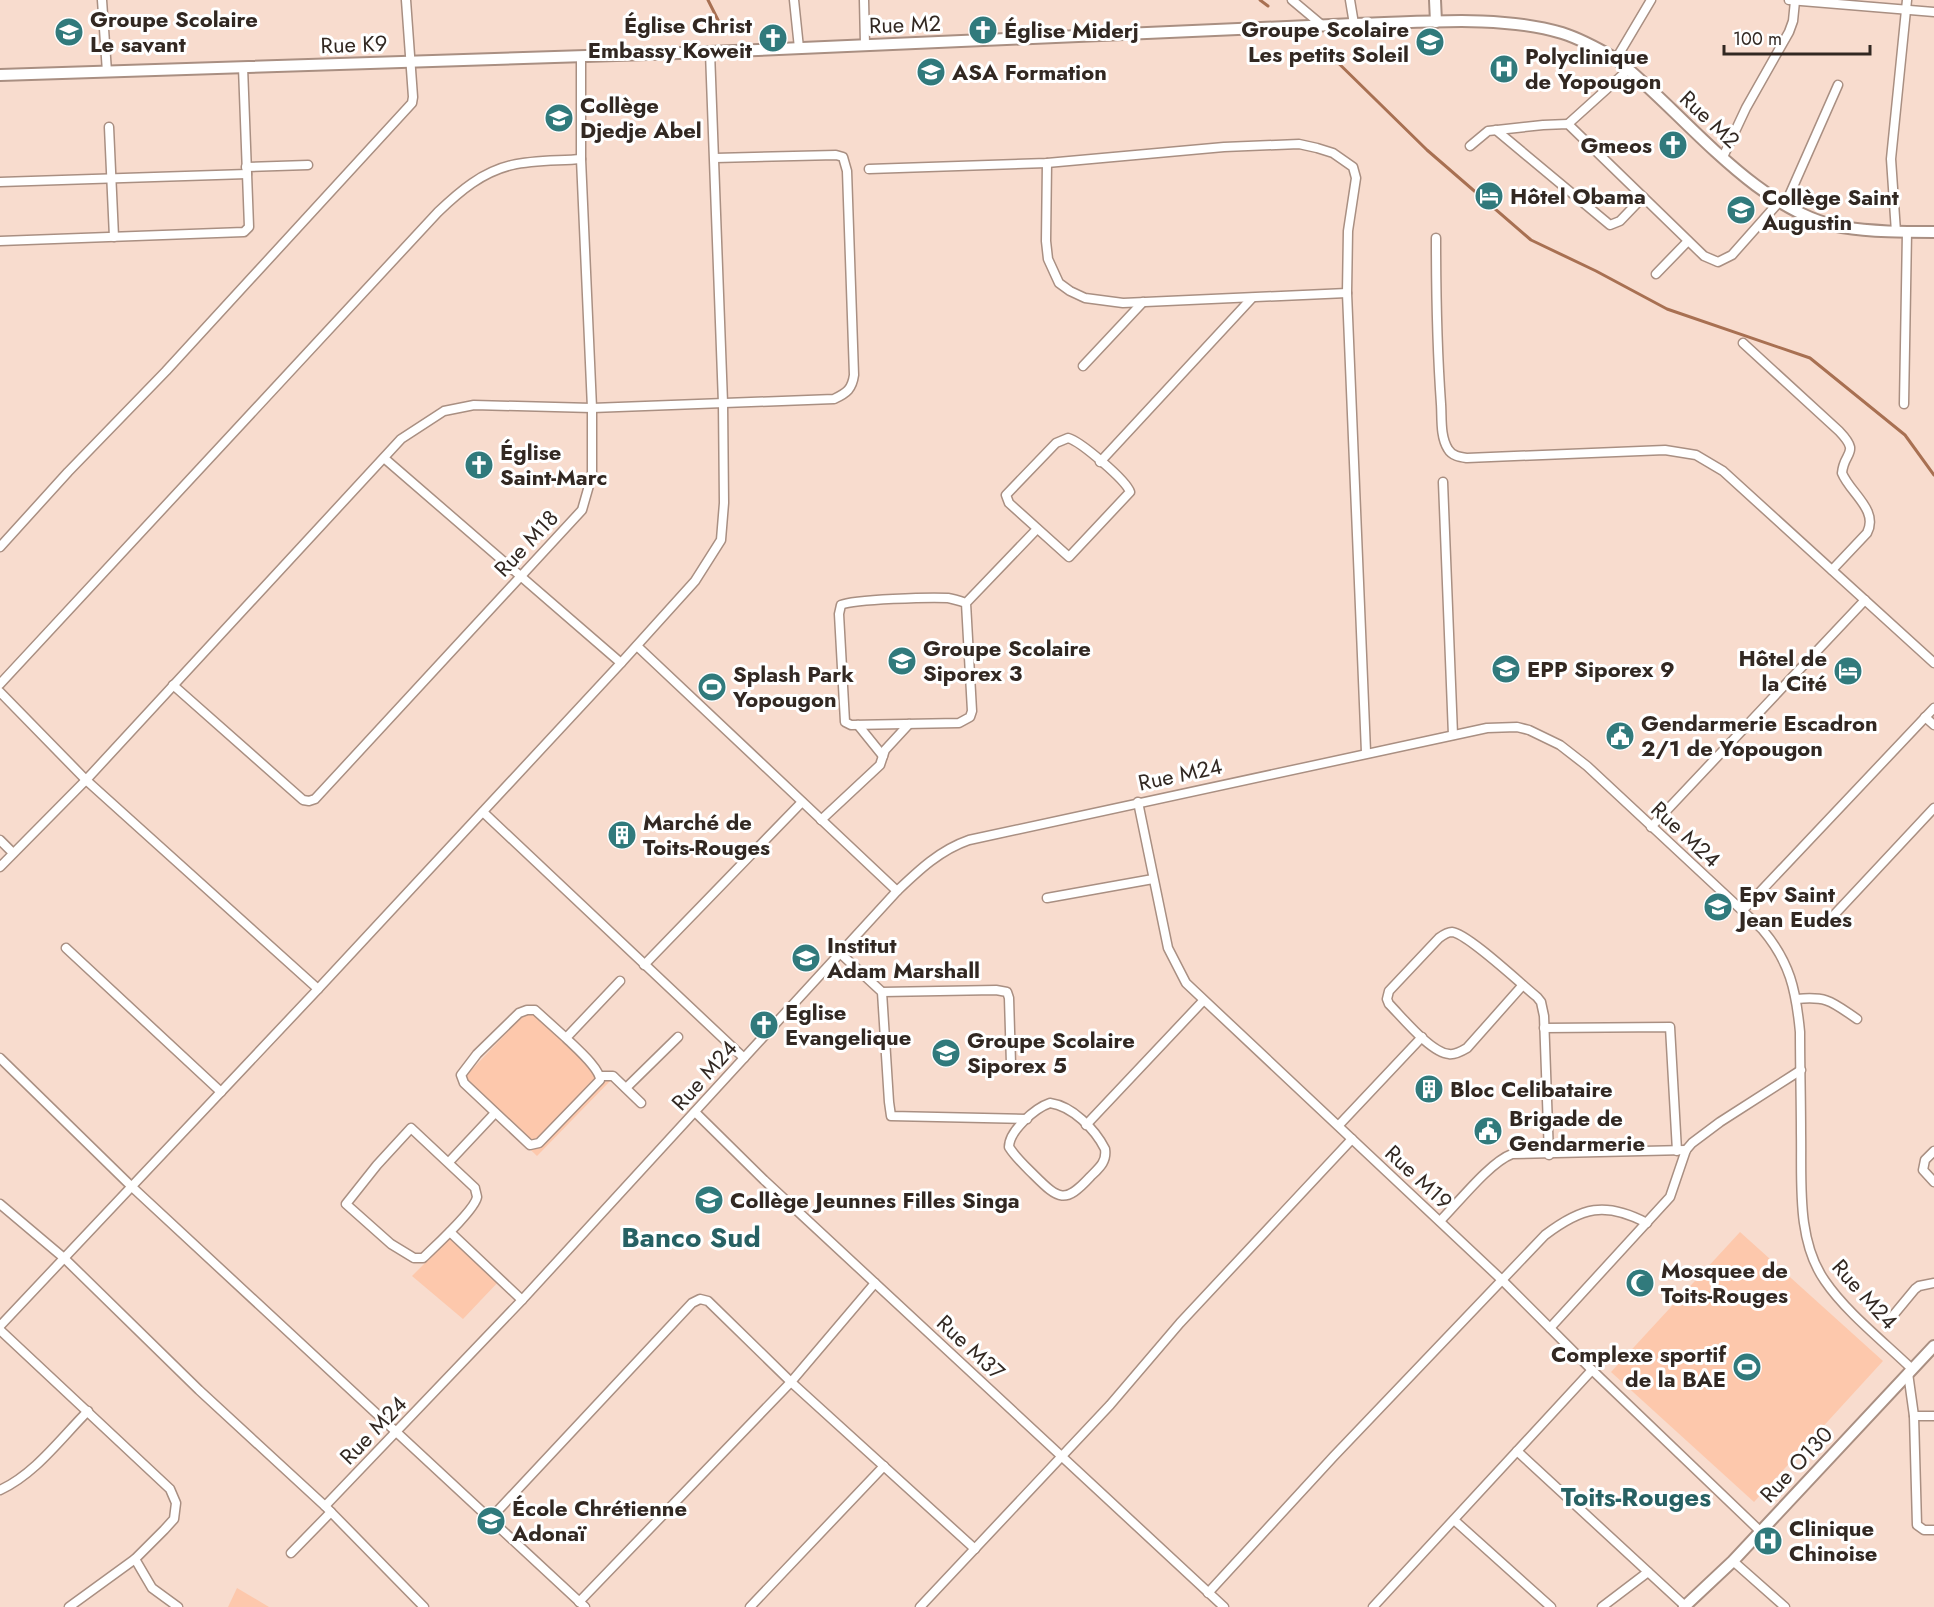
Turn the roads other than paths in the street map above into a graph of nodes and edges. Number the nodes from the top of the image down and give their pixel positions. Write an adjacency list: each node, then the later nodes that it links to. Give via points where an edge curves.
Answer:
1 (102, 0): 24 (street)
2 (406, 0): 21 (street)
3 (794, 0): 17 (street)
4 (864, 0): 16 (street)
5 (1292, 0): 15 (street)
6 (1350, 0): 14 (street)
7 (1435, 0): 13 (street)
8 (1651, 0): 20 (street)
9 (1789, 0): 10 (street)
10 (1795, 1): 11 (street); 31 (street, via 1789,32)
11 (1907, 5): 12 (street); 42 (street, via 1891,159)
12 (1934, 12)
13 (1436, 22): 14 (street, Rue M2); 20 (street, Rue M2, via 1535,26 1579,39)
14 (1354, 24): 15 (street, Rue M2)
15 (1323, 26): 16 (street, Rue M2)
16 (865, 45): 17 (street, Rue M2)
17 (799, 48): 18 (street, Rue M2)
18 (710, 52): 19 (street, Rue K9); 32 (street)
19 (581, 56): 21 (street, Rue K9); 33 (street, Rue M18)
20 (1616, 59): 23 (street, Rue M2)
21 (409, 63): 22 (street, Rue K9); 61 (street, via 411,104)
22 (243, 67): 24 (street, Rue K9); 37 (street)
23 (1629, 69): 27 (street); 31 (street, Rue M2)
24 (107, 72): 25 (street, Rue K9)
25 (0, 75)
26 (1838, 85): 41 (street)
27 (1568, 124): 29 (street); 40 (street)
28 (109, 127): 38 (street)
29 (1496, 130): 30 (street, via 1481,135); 40 (street, via 1610,225 1620,221)
30 (1470, 146)
31 (1723, 157): 41 (street, Rue M2)
32 (715, 158): 54 (street); 54 (street, via 843,157 848,171 854,351 854,375 847,394 834,399)
33 (581, 159): 56 (street, Rue M18); 69 (street, via 512,165 484,175 462,189)
34 (1047, 163): 36 (street); 49 (street, via 1299,144 1333,153 1353,167 1356,178 1348,231); 51 (street, via 1047,250 1059,283 1085,298)
35 (308, 165): 37 (street)
36 (869, 169)
37 (246, 170): 38 (street); 44 (street, via 249,227 244,232)
38 (111, 178): 39 (street); 44 (street)
39 (0, 182)
40 (1643, 197): 47 (street)
41 (1782, 203): 42 (street, Rue M2, via 1800,214 1841,227); 47 (street, via 1726,260 1710,260)
42 (1901, 232): 43 (street, Rue M2); 55 (street)
43 (1934, 232)
44 (114, 237): 46 (street)
45 (1436, 238): 62 (street, via 1437,354 1443,430 1449,452 1467,458 1665,450 1696,455 1735,481)
46 (0, 241)
47 (1688, 241): 48 (street)
48 (1656, 274)
49 (1347, 293): 50 (street); 78 (street)
50 (1252, 297): 51 (street); 58 (street)
51 (1143, 302): 53 (street)
52 (1743, 343): 62 (street, via 1850,444 1842,473 1869,513 1870,527)
53 (1083, 366)
54 (723, 403): 56 (street); 66 (street, via 721,540 695,581)
55 (1904, 404)
56 (592, 408): 57 (street, via 474,405 444,411 401,440); 63 (street, Rue M18, via 592,476 582,510)
57 (384, 458): 63 (street); 70 (street)
58 (1100, 462): 60 (street, via 1074,440 1062,440 1008,491 1006,499); 60 (street, via 1128,486 1129,496 1070,557)
59 (1443, 482): 77 (street)
60 (1037, 529): 65 (street)
61 (0, 547)
62 (1832, 570): 64 (street)
63 (520, 577): 67 (street); 70 (street, Rue M18, via 309,801 303,800)
64 (1865, 600): 68 (street); 86 (street)
65 (966, 603): 74 (street, via 970,717 959,723); 75 (street, via 930,598 841,605 844,719 848,725)
66 (637, 646): 67 (street); 81 (street)
67 (621, 663): 84 (street)
68 (1934, 663)
69 (0, 684)
70 (173, 685): 80 (street)
71 (0, 692): 80 (street)
72 (1934, 708): 73 (street)
73 (1925, 717): 76 (street); 93 (street)
74 (909, 724): 75 (street); 79 (street)
75 (858, 725): 79 (street)
76 (1934, 725)
77 (1453, 735): 78 (street, Rue M24); 86 (street, Rue M24, via 1502,726 1544,736 1587,766)
78 (1366, 752): 82 (street, Rue M24)
79 (883, 756): 85 (street, via 880,765)
80 (86, 780): 88 (street); 100 (street)
81 (802, 802): 85 (street); 97 (street)
82 (1138, 802): 90 (street, Rue M19); 91 (street, Rue M24, via 958,844 936,856)
83 (1934, 808): 94 (street)
84 (483, 812): 97 (street); 100 (street)
85 (821, 820): 91 (street)
86 (1651, 827): 93 (street, Rue M24)
87 (0, 840): 88 (street)
88 (13, 853): 89 (street)
89 (0, 867)
90 (1153, 879): 92 (street); 103 (street, Rue M19, via 1168,948 1185,983)
91 (897, 891): 96 (street, Rue M24)
92 (1047, 898)
93 (1743, 910): 102 (street, Rue M24, via 1774,943 1786,963)
94 (1834, 915)
95 (66, 948): 115 (street)
96 (840, 953): 101 (street); 110 (street, Rue M24)
97 (644, 965): 110 (street)
98 (620, 981): 108 (street)
99 (1522, 986): 105 (street, via 1541,1002); 107 (street, via 1463,1051 1440,1051); 107 (street, via 1460,935 1445,933 1387,995 1389,1004)
100 (318, 989): 115 (street)
101 (882, 992): 111 (street, via 1007,992); 119 (street, via 891,1116)
102 (1797, 999): 104 (street, via 1823,998); 112 (street, Rue M24)
103 (1203, 1001): 120 (street); 121 (street, Rue M19)
104 (1857, 1019)
105 (1544, 1028): 123 (street, via 1670,1027); 125 (street)
106 (678, 1037): 114 (street)
107 (1422, 1037): 121 (street)
108 (566, 1038): 113 (street); 118 (street, via 535,1010 526,1010 477,1054 460,1077)
109 (0, 1058): 128 (street)
110 (744, 1058): 117 (street, Rue M24)
111 (1011, 1064)
112 (1801, 1070): 123 (street); 143 (street, Rue M24, via 1803,1201 1814,1262 1839,1299)
113 (601, 1076): 114 (street, via 611,1075); 118 (street, via 539,1143 530,1145)
114 (626, 1088): 116 (street)
115 (221, 1092): 128 (street)
116 (641, 1103)
117 (695, 1112): 135 (street, Rue M37); 137 (street, Rue M24)
118 (495, 1113): 126 (street)
119 (1027, 1119): 120 (street, via 1050,1102 1065,1107); 120 (street, via 1013,1133 1009,1147 1048,1190 1058,1195 1077,1190 1104,1162 1105,1149)
120 (1086, 1125)
121 (1339, 1125): 122 (street, Rue M19)
122 (1352, 1139): 130 (street, Rue M19); 150 (street)
123 (1681, 1150): 125 (street); 131 (street, via 1670,1197)
124 (1934, 1151): 127 (street, via 1925,1160 1923,1170)
125 (1549, 1155): 130 (street, via 1505,1157)
126 (449, 1162): 132 (street, via 475,1188 477,1197); 132 (street, via 411,1128 346,1204 414,1258 423,1258)
127 (1934, 1182)
128 (131, 1186): 133 (street); 148 (street)
129 (0, 1204): 133 (street)
130 (1440, 1221): 134 (street, Rue M19)
131 (1647, 1223): 134 (street, via 1619,1210 1586,1211 1545,1235); 140 (street)
132 (450, 1232): 137 (street)
133 (64, 1258): 139 (street); 153 (street)
134 (1502, 1280): 140 (street, Rue M19); 163 (street)
135 (875, 1283): 144 (street); 150 (street, Rue M37)
136 (1934, 1283): 138 (street, via 1915,1289)
137 (522, 1300): 148 (street, Rue M24)
138 (1891, 1318)
139 (0, 1328): 145 (street)
140 (1550, 1328): 142 (street, Rue M19)
141 (1934, 1346): 143 (street, Rue O130)
142 (1592, 1370): 149 (street); 157 (street, Rue M19)
143 (1910, 1371): 146 (street); 157 (street, Rue O130)
144 (791, 1382): 151 (street); 154 (street, via 708,1301 700,1299 692,1303); 164 (street)
145 (87, 1411): 152 (street, via 32,1468); 160 (street, via 170,1489 176,1503 174,1519)
146 (1914, 1416): 147 (street); 156 (street, via 1917,1524 1924,1530)
147 (1934, 1416)
148 (396, 1432): 153 (street, Rue M24); 154 (street)
149 (1517, 1451): 155 (street); 162 (street)
150 (1061, 1456): 158 (street); 163 (street, Rue M37)
151 (884, 1466): 158 (street); 169 (street)
152 (0, 1490)
153 (328, 1509): 159 (street, Rue M24); 168 (street)
154 (490, 1519): 164 (street)
155 (1454, 1520): 172 (street); 173 (street)
156 (1934, 1530)
157 (1760, 1531): 161 (street, Rue O130)
158 (975, 1549): 170 (street)
159 (291, 1553)
160 (135, 1559): 166 (street); 167 (street, via 152,1588)
161 (1733, 1561): 165 (street, Rue O130); 175 (street)
162 (1648, 1572): 165 (street); 174 (street)
163 (1208, 1593): 171 (street, Rue M37)
164 (582, 1604)
165 (1685, 1606)
166 (69, 1607)
167 (178, 1607)
168 (424, 1607)
169 (750, 1607)
170 (920, 1607)
171 (1224, 1607)
172 (1373, 1607)
173 (1551, 1607)
174 (1602, 1607)
175 (1785, 1607)

